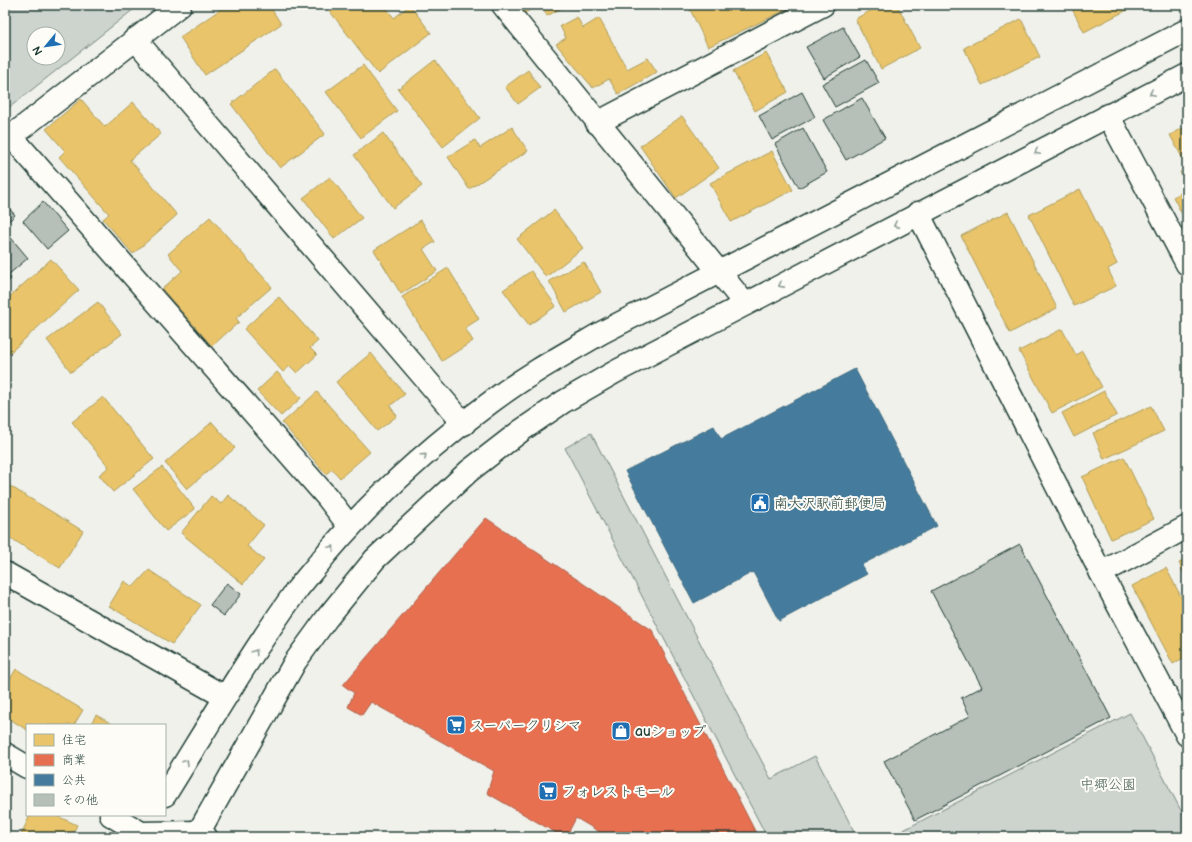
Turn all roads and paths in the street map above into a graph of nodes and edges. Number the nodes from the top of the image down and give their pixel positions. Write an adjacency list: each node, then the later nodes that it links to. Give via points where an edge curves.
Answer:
1 (180, 5): 5 (street)
2 (502, 5): 8 (street)
3 (823, 5): 8 (street)
4 (1187, 30): 12 (street)
5 (135, 39): 9 (street); 14 (street)
6 (1187, 75): 7 (street, one-way to 7)
7 (1108, 115): 10 (street, one-way to 10); 11 (street)
8 (597, 123): 12 (street)
9 (8, 139): 15 (street, via 327,497)
10 (918, 214): 13 (street, one-way to 13); 18 (street)
11 (1187, 264)
12 (719, 272): 13 (street); 14 (street, via 557,358 491,402)
13 (745, 304): 26 (street, via 615,372 563,402 522,430 469,471 375,559 295,662)
14 (464, 424): 15 (street, one-way to 14, via 431,450)
15 (350, 527): 19 (street, one-way to 15, via 297,590)
16 (1187, 527): 18 (street)
17 (5, 573): 19 (street)
18 (1101, 573): 20 (street)
19 (225, 698): 23 (street, one-way to 19)
20 (1187, 735)
21 (5, 754): 22 (street)
22 (26, 766)
23 (166, 793)
24 (113, 816): 25 (street)
25 (145, 830): 26 (street)
26 (200, 835)

